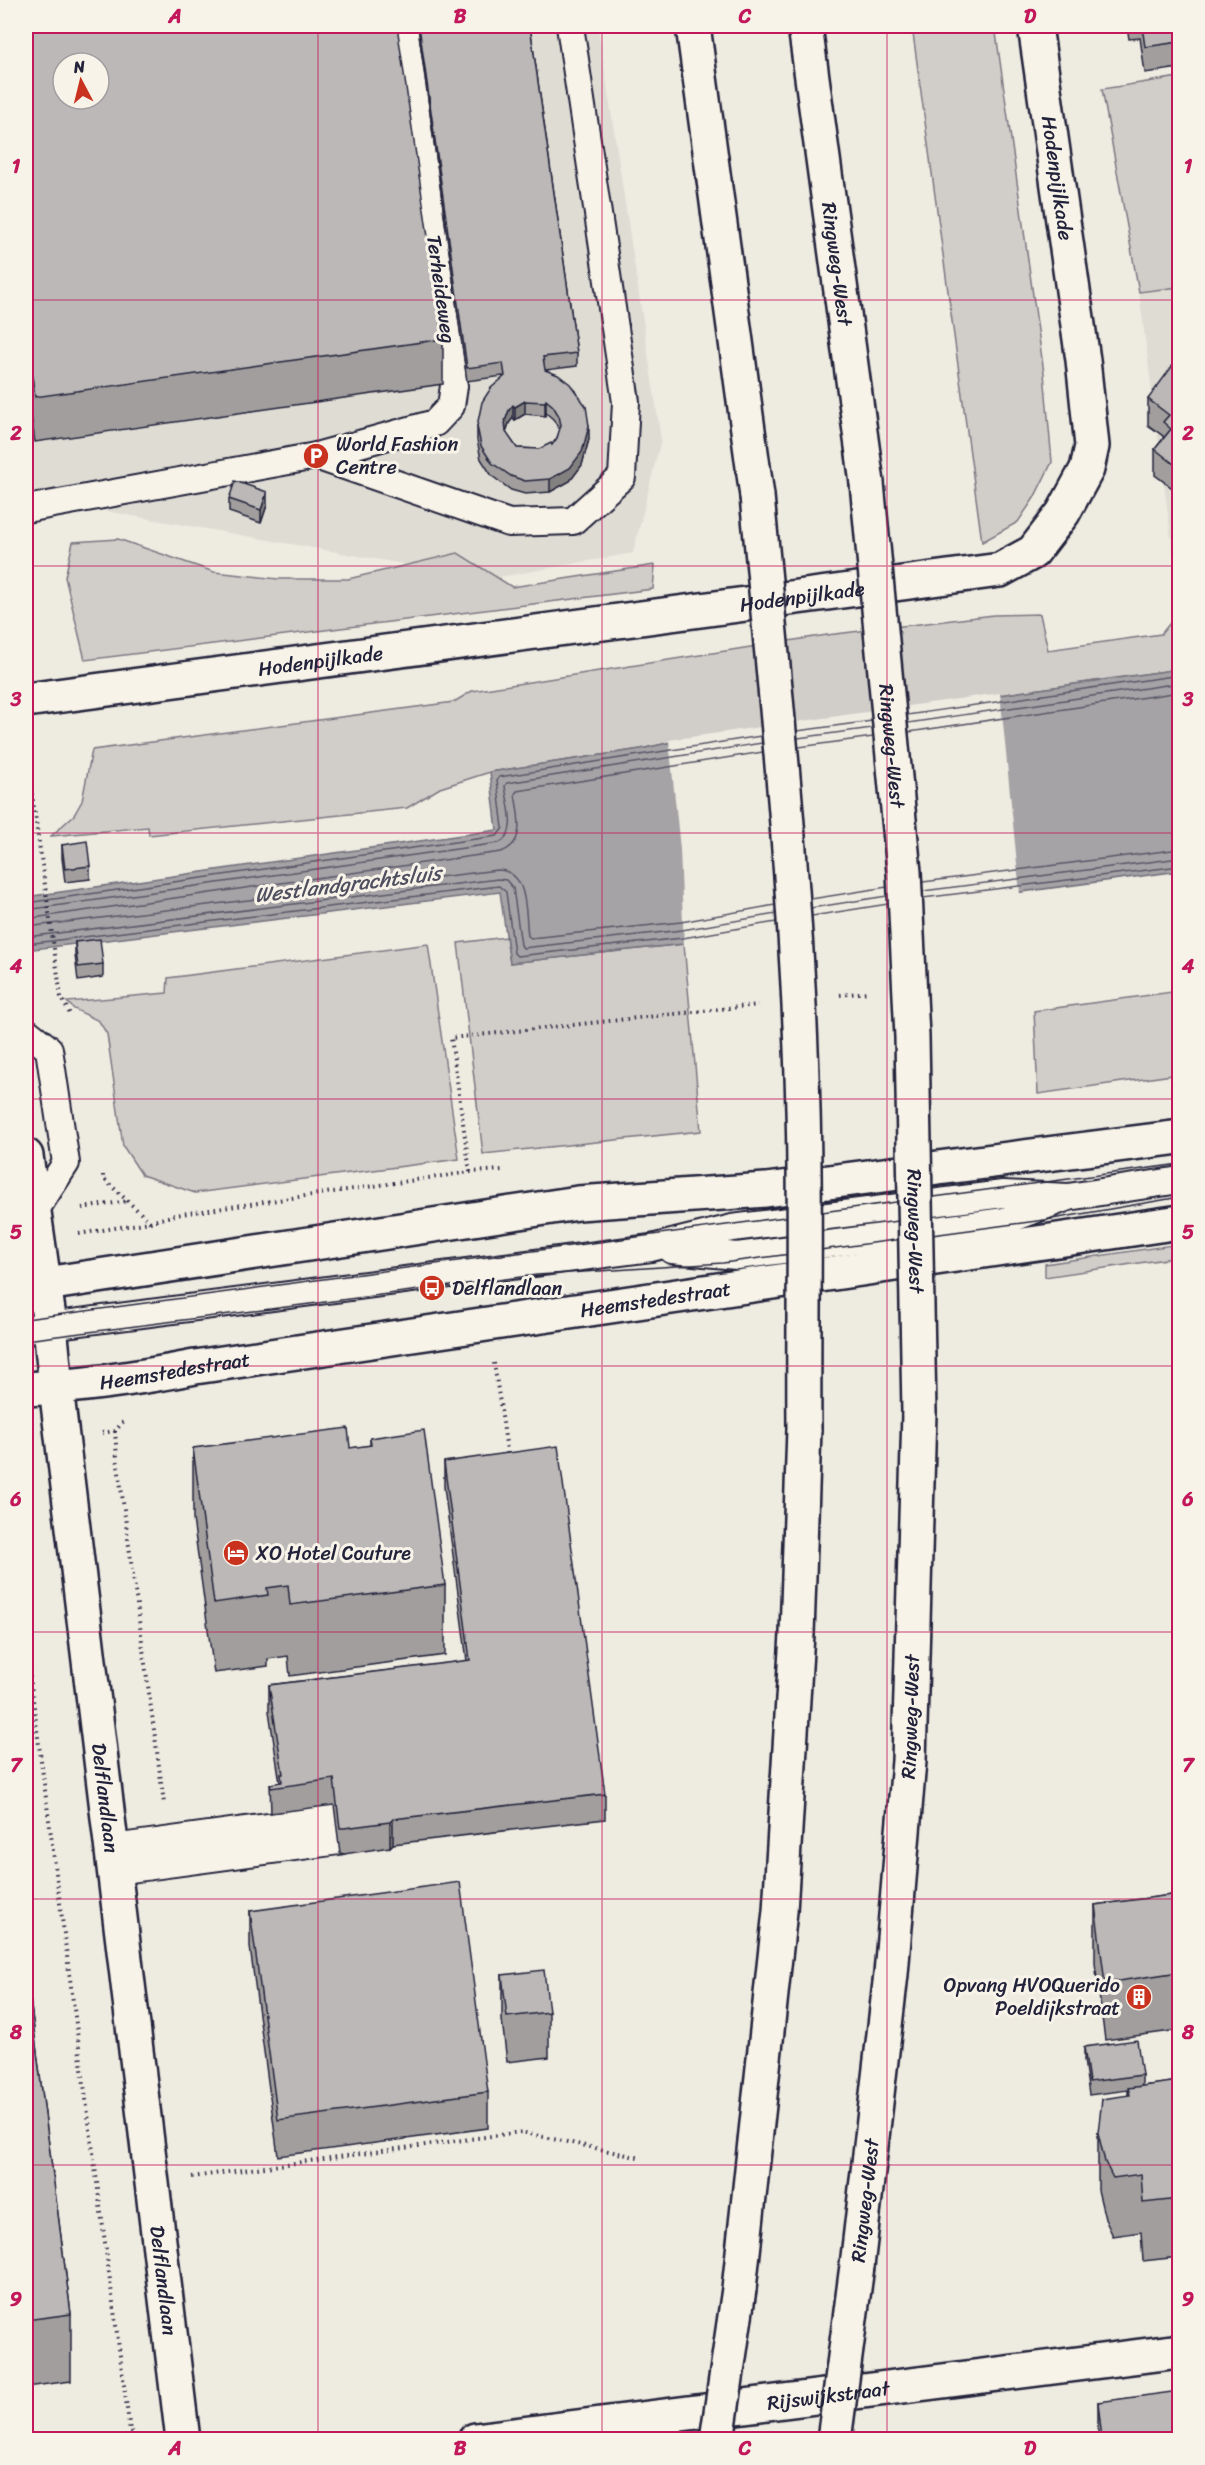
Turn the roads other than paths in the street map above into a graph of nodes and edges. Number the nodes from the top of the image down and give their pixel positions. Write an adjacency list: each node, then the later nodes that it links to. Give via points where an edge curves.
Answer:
1 (404, 26): 6 (lane, Terheideweg, via 454,386 451,406 435,423)
2 (570, 26): 6 (lane, via 626,402 622,477 573,521 509,523)
3 (693, 26): 22 (main road, bridge, via 757,496 783,778 803,1110 804,1429 797,1634 780,1911 739,2289)
4 (805, 26): 23 (main road, Ringweg-West, bridge, via 867,483 904,872 912,1037 920,1413 909,1761 891,1974)
5 (1035, 26): 8 (main road, Hodenpijlkade, via 1092,446 1087,469 1063,513 1033,552 1000,570)
6 (316, 456): 7 (lane, Terheideweg)
7 (26, 509)
8 (26, 700)
9 (26, 1031): 14 (lane, via 49,1049 66,1163)
10 (1179, 1137): 15 (main road, via 766,1190 578,1203)
11 (26, 1156): 14 (main road, Delflandlaan)
12 (1179, 1180): 16 (lane, Heemstedestraat, via 1068,1197 1005,1221 737,1256 651,1248)
13 (1179, 1222): 17 (main road, Heemstedestraat, via 148,1376)
14 (35, 1227): 15 (main road, Delflandlaan)
15 (35, 1285): 16 (main road, Delflandlaan)
16 (32, 1329): 17 (main road, Delflandlaan)
17 (41, 1388): 18 (main road, Delflandlaan)
18 (114, 1859): 18 (lane, via 337,1829 166,1840); 20 (main road, Delflandlaan)
19 (1179, 2350): 21 (main road, Rijswijkstraat)
20 (183, 2439)
21 (475, 2439)
22 (717, 2439)
23 (834, 2439)

